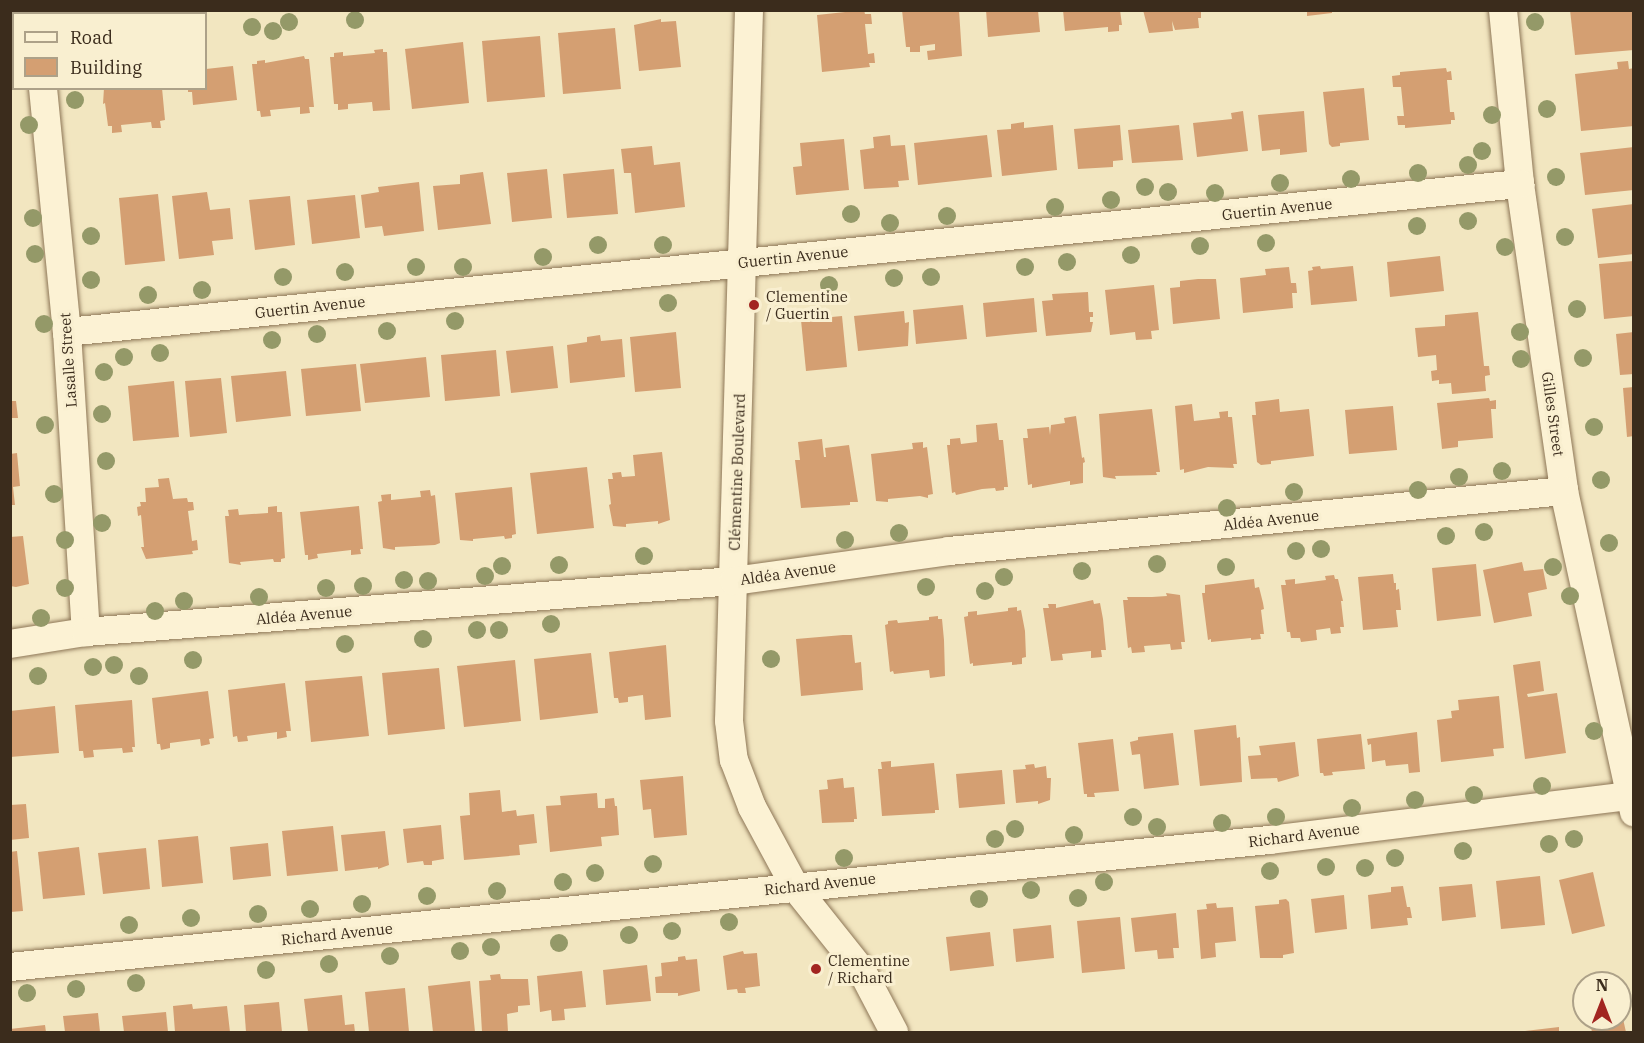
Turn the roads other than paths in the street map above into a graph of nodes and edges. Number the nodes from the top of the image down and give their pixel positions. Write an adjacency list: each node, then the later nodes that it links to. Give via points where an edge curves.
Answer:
1 (749, 10): 5 (street, Clémentine Boulevard)
2 (1503, 10): 4 (street, Gilles Street)
3 (43, 90): 6 (street, Lasalle Street)
4 (1520, 184): 5 (street, Guertin Avenue); 7 (street, Gilles Street)
5 (743, 262): 6 (street, Guertin Avenue); 8 (street, Clémentine Boulevard)
6 (67, 332): 9 (street, Lasalle Street)
7 (1564, 491): 8 (street, Aldéa Avenue, via 949,551); 11 (street, Gilles Street)
8 (734, 581): 9 (street, Aldéa Avenue); 12 (street, Clémentine Boulevard, via 729,722 734,760 752,807)
9 (86, 632): 10 (street, Aldéa Avenue)
10 (10, 644)
11 (1632, 804): 12 (street, Richard Avenue)
12 (795, 887): 13 (street, Richard Avenue); 14 (street, Clémentine Boulevard, via 862,971)
13 (10, 967)
14 (894, 1032)

